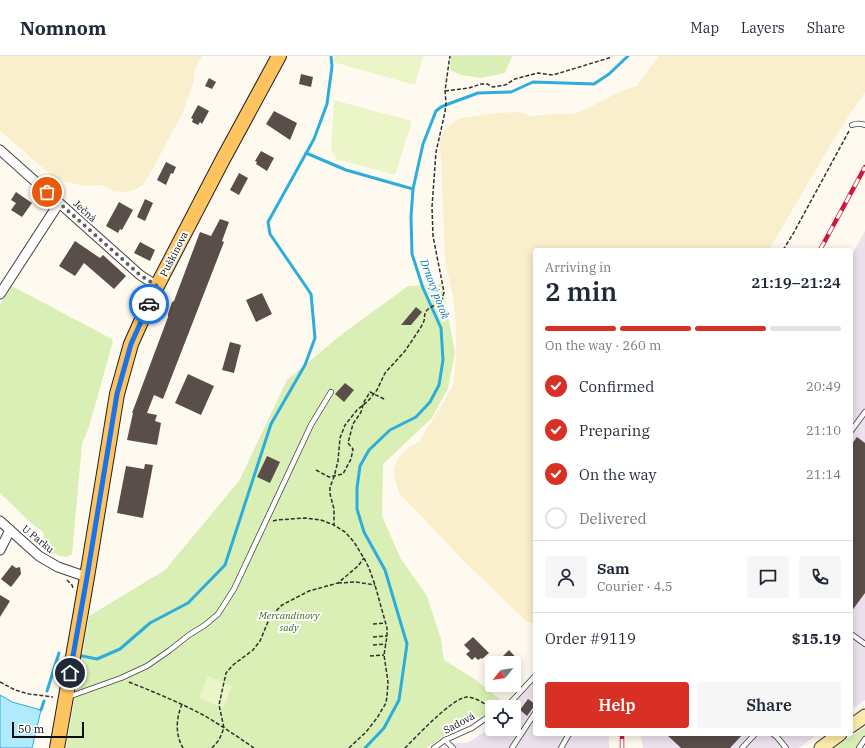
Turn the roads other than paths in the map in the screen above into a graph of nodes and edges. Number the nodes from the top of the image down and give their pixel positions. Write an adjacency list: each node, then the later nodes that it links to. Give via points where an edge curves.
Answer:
1 (278, 56): 6 (main road, Puškinova)
2 (852, 125): 3 (lane)
3 (865, 125)
4 (0, 150): 5 (street, Ječná)
5 (59, 203): 6 (street, Ječná, via 140,275); 7 (street)
6 (157, 286): 14 (main road, Puškinova, via 131,344 117,394)
7 (1, 289)
8 (331, 392): 18 (lane, via 311,425 234,588 218,614 147,666 121,678)
9 (865, 412): 10 (lane)
10 (853, 428)
11 (0, 521): 12 (street, U Parku)
12 (10, 530): 13 (street); 14 (street, U Parku, via 39,556 58,567)
13 (0, 550)
14 (87, 577): 18 (main road, Puškinova)
15 (853, 635): 16 (lane)
16 (865, 644)
17 (533, 678): 19 (lane)
18 (60, 698): 30 (main road, Puškinova)
19 (513, 700)
20 (533, 716): 33 (lane)
21 (865, 716): 23 (street)
22 (485, 719): 29 (lane, Sadová)
23 (853, 725)
24 (568, 736): 34 (lane)
25 (753, 736): 35 (lane)
26 (776, 736): 36 (lane)
27 (837, 736): 37 (street)
28 (865, 739): 38 (lane)
29 (445, 740): 31 (lane, Sadová); 32 (lane)
30 (57, 748)
31 (434, 748)
32 (453, 748)
33 (512, 748)
34 (561, 748)
35 (742, 748)
36 (786, 748)
37 (821, 748)
38 (859, 748)

